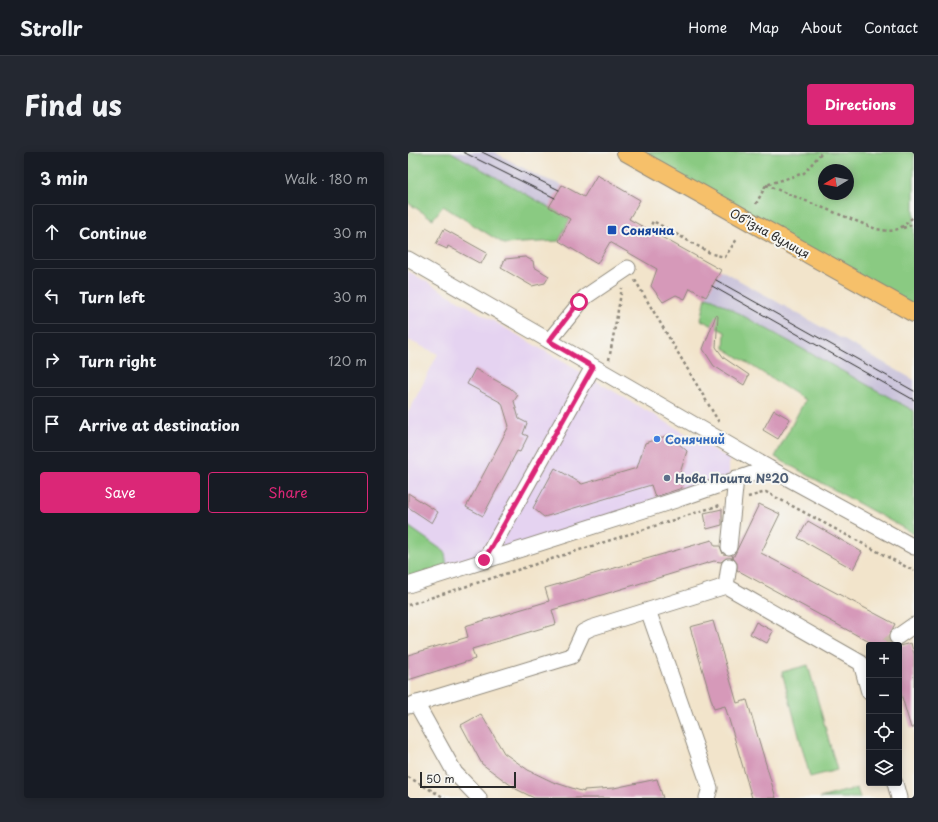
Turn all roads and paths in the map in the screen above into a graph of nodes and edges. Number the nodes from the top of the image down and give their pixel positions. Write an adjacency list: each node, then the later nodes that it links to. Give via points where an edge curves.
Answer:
1 (626, 152): 12 (main road, Обʼїзна вулиця)
2 (822, 152): 3 (path, via 804,172)
3 (766, 185): 4 (path); 7 (path, via 876,229 891,232)
4 (756, 204)
5 (914, 216): 7 (path)
6 (914, 224): 7 (path)
7 (902, 228)
8 (649, 230): 9 (path, via 653,221 712,254 725,257)
9 (737, 239)
10 (408, 259): 13 (street)
11 (628, 268): 13 (street, via 585,296); 14 (path); 15 (path)
12 (914, 313)
13 (549, 341): 14 (street)
14 (600, 370): 16 (street); 21 (street)
15 (723, 428)
16 (769, 468): 17 (street); 20 (street)
17 (736, 478): 18 (street); 21 (street, via 679,499)
18 (734, 501): 19 (street); 23 (path, via 766,492); 26 (path)
19 (729, 547)
20 (914, 547)
21 (484, 560): 24 (street)
22 (729, 566): 25 (street)
23 (914, 571)
24 (408, 584)
25 (726, 586): 27 (street); 30 (street)
26 (408, 605)
27 (648, 610): 32 (street, via 583,632 572,656); 37 (street, via 710,788)
28 (914, 625): 29 (street)
29 (897, 637)
30 (865, 661): 31 (street)
31 (867, 678)
32 (412, 704): 36 (street, via 455,773)
33 (408, 777): 35 (path)
34 (896, 786): 38 (street)
35 (445, 798)
36 (479, 798)
37 (707, 798)
38 (899, 798)

